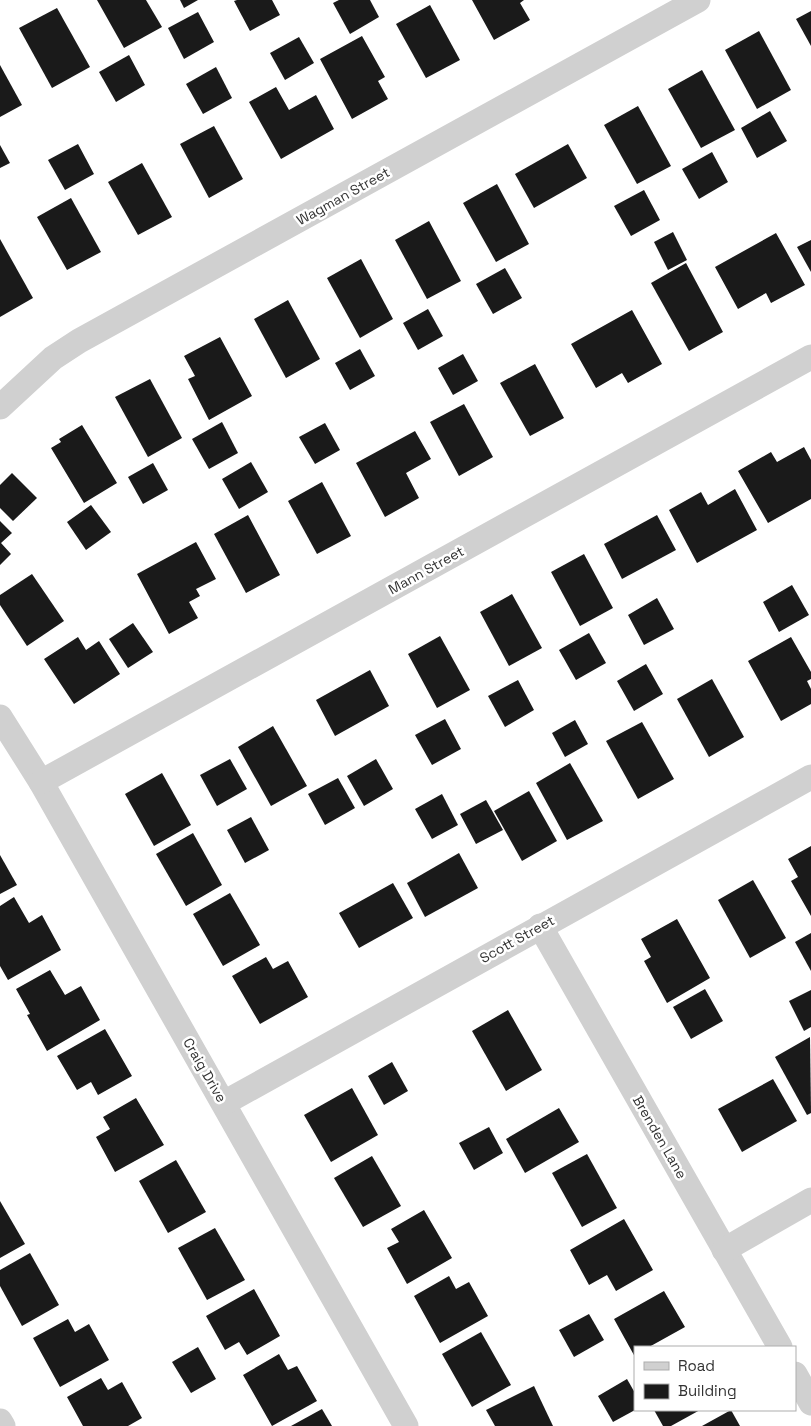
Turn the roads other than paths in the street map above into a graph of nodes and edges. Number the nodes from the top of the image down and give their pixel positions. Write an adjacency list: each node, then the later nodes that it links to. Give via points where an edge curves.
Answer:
1 (698, 0): 3 (street, Wagman Street, via 79,341 53,358)
2 (811, 357): 6 (street, Mann Street)
3 (0, 407)
4 (0, 717): 6 (street, Craig Drive)
5 (811, 777): 7 (street, Scott Street)
6 (41, 782): 8 (street, Craig Drive)
7 (540, 926): 8 (street, Scott Street); 10 (street, Brenden Lane)
8 (224, 1103): 16 (street, Craig Drive)
9 (811, 1200): 10 (street)
10 (724, 1250): 11 (street, Brenden Lane)
11 (779, 1346)
12 (796, 1376): 13 (street)
13 (811, 1403)
14 (0, 1421): 15 (street)
15 (3, 1426)
16 (406, 1426)

